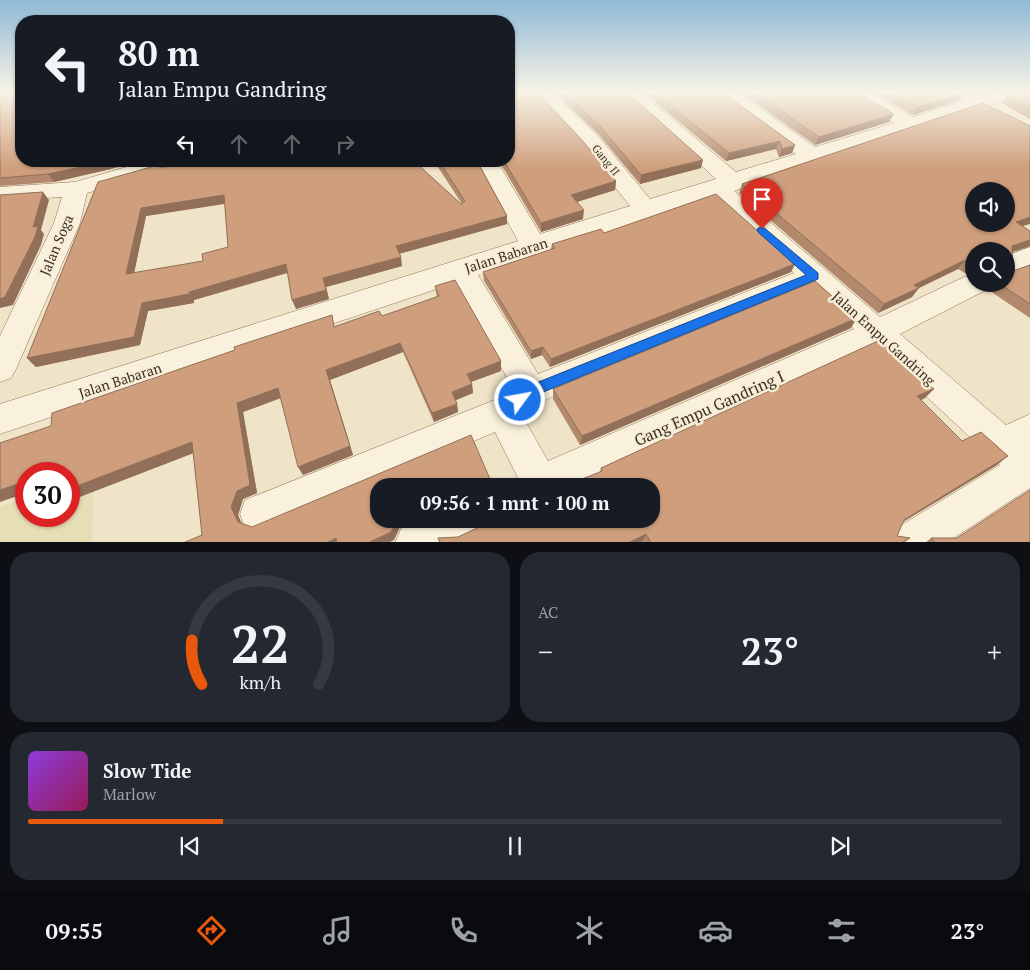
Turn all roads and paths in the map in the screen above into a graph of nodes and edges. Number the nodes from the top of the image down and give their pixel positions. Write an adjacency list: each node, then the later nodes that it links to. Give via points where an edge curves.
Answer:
1 (566, 117): 13 (street, Gang II, via 590,141)
2 (655, 117): 10 (street, Jalan Empu Gandring)
3 (760, 117): 7 (street)
4 (900, 117): 6 (street)
5 (932, 117): 6 (street, Jalan Babaran)
6 (911, 124): 7 (street, Jalan Babaran)
7 (813, 156): 10 (street, Jalan Babaran)
8 (151, 167): 11 (street)
9 (489, 167): 14 (street)
10 (724, 184): 13 (street, Jalan Babaran); 18 (street, Jalan Empu Gandring)
11 (76, 189): 12 (street); 21 (street, Jalan Soga, via 67,223)
12 (0, 194)
13 (646, 210): 14 (street, Jalan Babaran)
14 (534, 246): 17 (street, Jalan Babaran)
15 (1030, 256): 16 (street)
16 (1015, 264)
17 (461, 270): 22 (street, Gang Empu Gandring I); 23 (street, Jalan Babaran)
18 (814, 276): 20 (street, Jalan Empu Gandring); 22 (street)
19 (965, 288): 20 (street, Gang Empu Gandring I)
20 (878, 332): 24 (street, Jalan Empu Gandring); 26 (street, Gang Empu Gandring I)
21 (0, 370)
22 (520, 400): 25 (street, Gang Empu Gandring I, via 510,426); 27 (street)
23 (0, 419)
24 (1023, 453): 30 (street)
25 (534, 478)
26 (553, 478)
27 (259, 514)
28 (445, 528): 29 (street)
29 (415, 542)
30 (908, 542)

